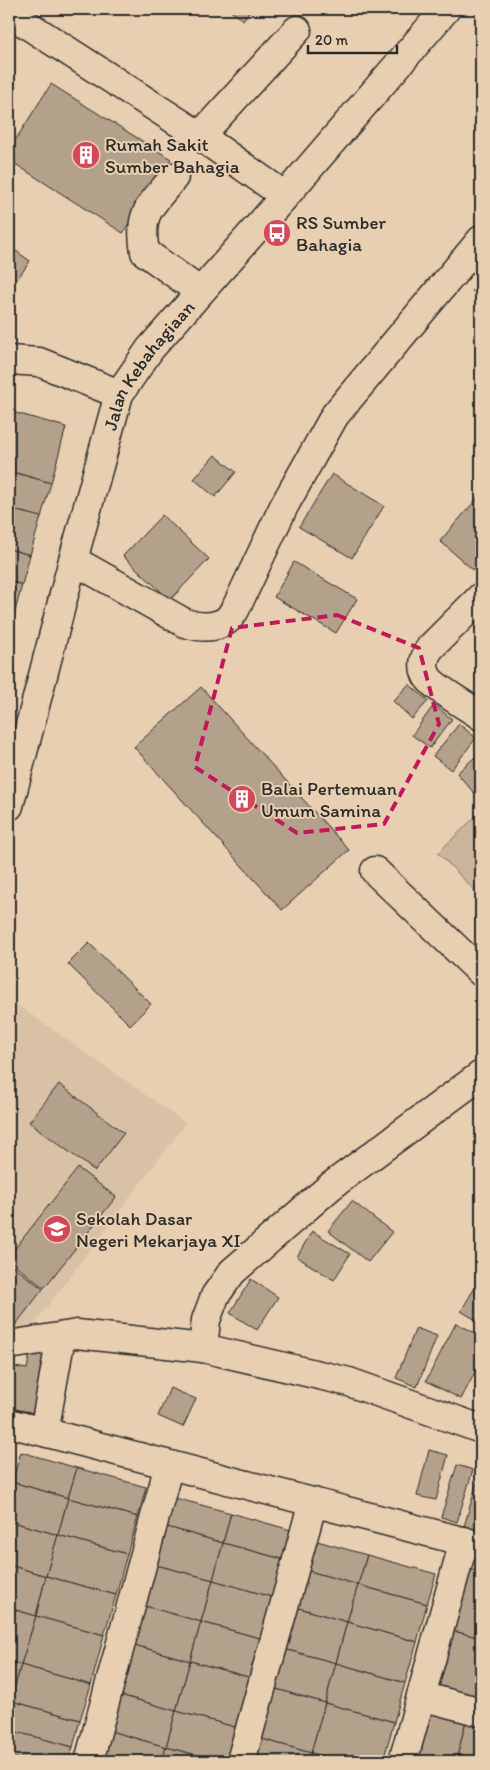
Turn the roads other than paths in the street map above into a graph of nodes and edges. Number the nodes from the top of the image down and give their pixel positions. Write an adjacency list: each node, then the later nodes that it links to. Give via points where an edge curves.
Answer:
1 (9, 13): 4 (street)
2 (435, 13): 6 (street, Jalan Kebahagiaan)
3 (297, 30): 4 (street)
4 (200, 136): 6 (street)
5 (174, 177): 8 (street, via 147,211 142,234 145,252)
6 (285, 196): 8 (street, Jalan Kebahagiaan)
7 (481, 240): 11 (street, via 335,415 284,506 235,610 226,620 205,627 185,623)
8 (199, 291): 10 (street, Jalan Kebahagiaan, via 150,349)
9 (9, 360): 10 (street, via 38,362)
10 (119, 394): 11 (street, Jalan Kebahagiaan)
11 (73, 560): 14 (street, Jalan Kebahagiaan)
12 (481, 597): 13 (street, via 430,648 424,664 431,682)
13 (481, 716)
14 (9, 806)
15 (375, 871): 16 (street)
16 (481, 972)
17 (481, 1075): 20 (street, via 331,1186 232,1272 215,1296 206,1320)
18 (61, 1337): 19 (street); 20 (street, via 77,1334); 23 (street)
19 (9, 1345)
20 (203, 1348): 22 (street, via 348,1382)
21 (9, 1423): 23 (street)
22 (481, 1429)
23 (44, 1432): 24 (street)
24 (169, 1465): 25 (street); 29 (street)
25 (313, 1502): 26 (street); 30 (street)
26 (473, 1544): 27 (street)
27 (420, 1696): 28 (street); 31 (street)
28 (481, 1712)
29 (89, 1761)
30 (241, 1761)
31 (403, 1761)

